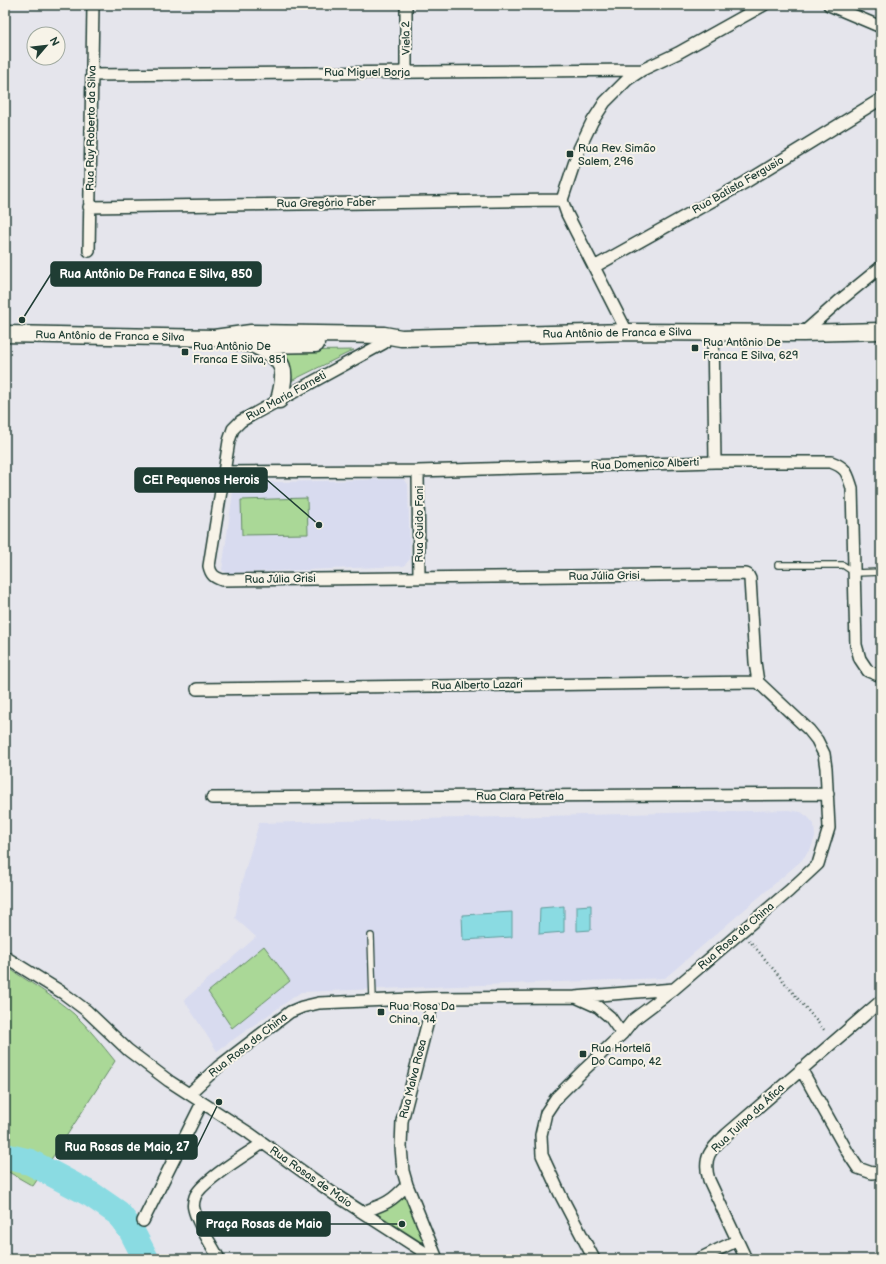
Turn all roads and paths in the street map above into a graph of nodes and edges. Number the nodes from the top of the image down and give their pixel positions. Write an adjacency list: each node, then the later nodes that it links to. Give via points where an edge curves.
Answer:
1 (93, 5): 8 (street, Rua Ruy Roberto da Silva)
2 (406, 5): 7 (street, Viela 2)
3 (764, 5): 6 (street)
4 (829, 5): 5 (street)
5 (881, 27)
6 (642, 70): 7 (street, Rua Miguel Borja); 10 (street, via 618,88 592,122 579,149)
7 (406, 71): 8 (street, Rua Miguel Borja)
8 (92, 75): 11 (street, Rua Ruy Roberto da Silva)
9 (881, 99): 13 (street, Rua Batista Fergusio, via 746,182)
10 (562, 200): 11 (street, Rua Gregório Faber); 13 (street)
11 (89, 207): 12 (street, Rua Ruy Roberto da Silva)
12 (89, 251)
13 (594, 267): 16 (street)
14 (881, 267): 18 (street)
15 (881, 331): 18 (main road, Rua Antônio de Franca e Silva)
16 (627, 332): 17 (main road, Rua Antônio de Franca e Silva); 21 (main road, Rua Antônio de Franca e Silva)
17 (713, 333): 18 (main road, Rua Antônio de Franca e Silva); 24 (street)
18 (803, 333)
19 (5, 334): 20 (main road, Rua Antônio de Franca e Silva)
20 (214, 338): 21 (main road, Rua Antônio de Franca e Silva, via 251,333); 22 (main road, Rua Antônio de Franca e Silva)
21 (384, 339): 22 (main road, Rua Antônio de Franca e Silva); 23 (street, Rua Maria Farneti)
22 (255, 345): 23 (main road, via 271,352 284,371)
23 (279, 400): 26 (street, Rua Maria Farneti, via 241,421 233,429)
24 (715, 462): 25 (street, Rua Domenico Alberti); 29 (street, Rua Domenico Alberti, via 831,462 841,466 848,474 852,488)
25 (418, 471): 26 (street, Rua Domenico Alberti); 31 (street, Rua Guido Fani)
26 (224, 472): 30 (street, Rua Maria Farneti, via 209,566)
27 (778, 565): 29 (lane, via 843,565)
28 (881, 572): 29 (lane)
29 (855, 573): 32 (street, Rua Domenico Alberti, via 856,645 860,659 868,671)
30 (214, 577): 31 (street, Rua Júlia Grisi, via 222,580)
31 (419, 578): 33 (street, Rua Júlia Grisi, via 746,574 750,579)
32 (881, 676)
33 (758, 682): 34 (street, Rua Alberto Lazari); 35 (street, via 817,740 824,754)
34 (197, 689)
35 (828, 794): 36 (street, Rua Clara Petrela); 40 (street, Rua Rosa da China, via 829,828 818,864)
36 (212, 798)
37 (371, 936): 43 (lane)
38 (749, 939): 45 (path)
39 (5, 957): 48 (street, Rua Rosas de Maio, via 63,993 87,1011 128,1050)
40 (674, 989): 41 (street, Rua Rosa da China); 46 (street, via 634,1020)
41 (575, 997): 42 (street, Rua Rosa da China); 46 (street, Rua Rosa da China, via 598,1007 610,1017)
42 (434, 998): 43 (street, Rua Rosa da China); 52 (street, Rua Malva Rosa, via 402,1121 401,1147)
43 (373, 1000): 48 (street, Rua Rosa da China, via 319,1003 290,1012 218,1067)
44 (881, 1001): 47 (street, Rua Tulipa da Áfica)
45 (825, 1031)
46 (622, 1034): 58 (street, via 556,1098 546,1113 541,1135 542,1155)
47 (801, 1069): 51 (street, via 858,1168 872,1174); 55 (street, Rua Tulipa da Áfica, via 727,1134 707,1157 706,1169 709,1180)
48 (189, 1094): 49 (street, Rua Rosas de Maio)
49 (202, 1103): 50 (street, Rua Rosas de Maio); 54 (street)
50 (263, 1143): 53 (street, Rua Rosas de Maio); 56 (street, via 224,1169 195,1196 196,1216)
51 (881, 1172)
52 (407, 1185): 53 (street, via 386,1204); 57 (street, Rua Malva Rosa)
53 (362, 1212): 57 (street, Rua Rosas de Maio)
54 (143, 1221)
55 (736, 1241): 59 (street); 60 (street, Rua Tulipa da Áfica)
56 (220, 1259)
57 (436, 1259)
58 (594, 1259)
59 (698, 1259)
60 (746, 1259)

